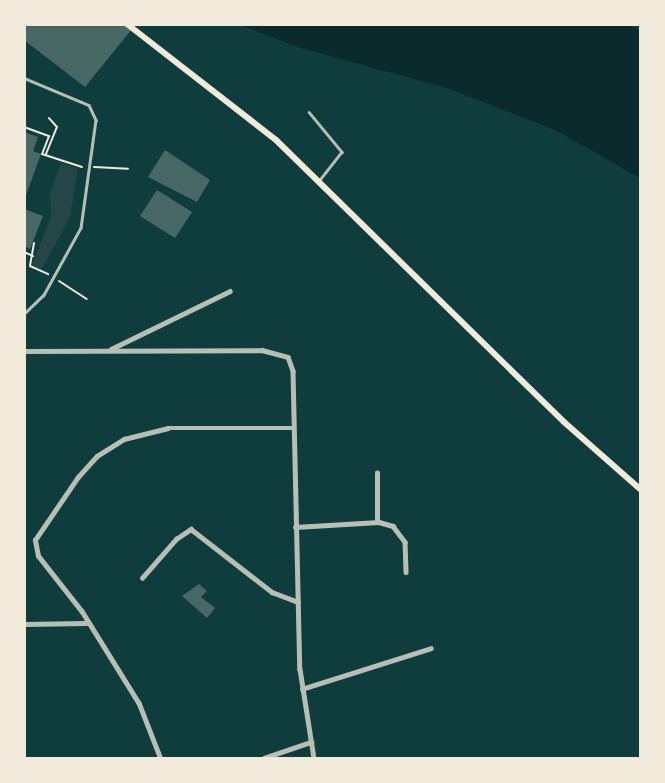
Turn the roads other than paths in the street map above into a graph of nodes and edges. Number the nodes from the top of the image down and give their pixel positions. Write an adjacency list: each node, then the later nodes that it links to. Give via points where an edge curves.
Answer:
1 (127, 24): 4 (main road, via 276,140)
2 (24, 78): 6 (lane, via 89,105 96,120 81,228 44,295)
3 (309, 112): 4 (lane, via 342,152)
4 (319, 181): 11 (main road, via 564,422)
5 (230, 291): 7 (street)
6 (24, 314)
7 (111, 349): 8 (street); 9 (street, via 280,352 291,363)
8 (24, 351)
9 (293, 428): 13 (street); 17 (street, via 157,429 124,439 97,456 41,527 34,545)
10 (377, 473): 12 (street)
11 (640, 489)
12 (377, 522): 13 (street); 14 (street, via 393,526 402,536)
13 (295, 527): 16 (street)
14 (405, 572)
15 (142, 578): 16 (street, via 176,538 191,529 272,592)
16 (298, 602): 20 (street)
17 (86, 623): 18 (street); 22 (street, via 139,704)
18 (24, 624)
19 (431, 648): 20 (street)
20 (302, 689): 21 (street)
21 (311, 742): 23 (street); 24 (street)
22 (160, 758)
23 (264, 758)
24 (314, 758)

